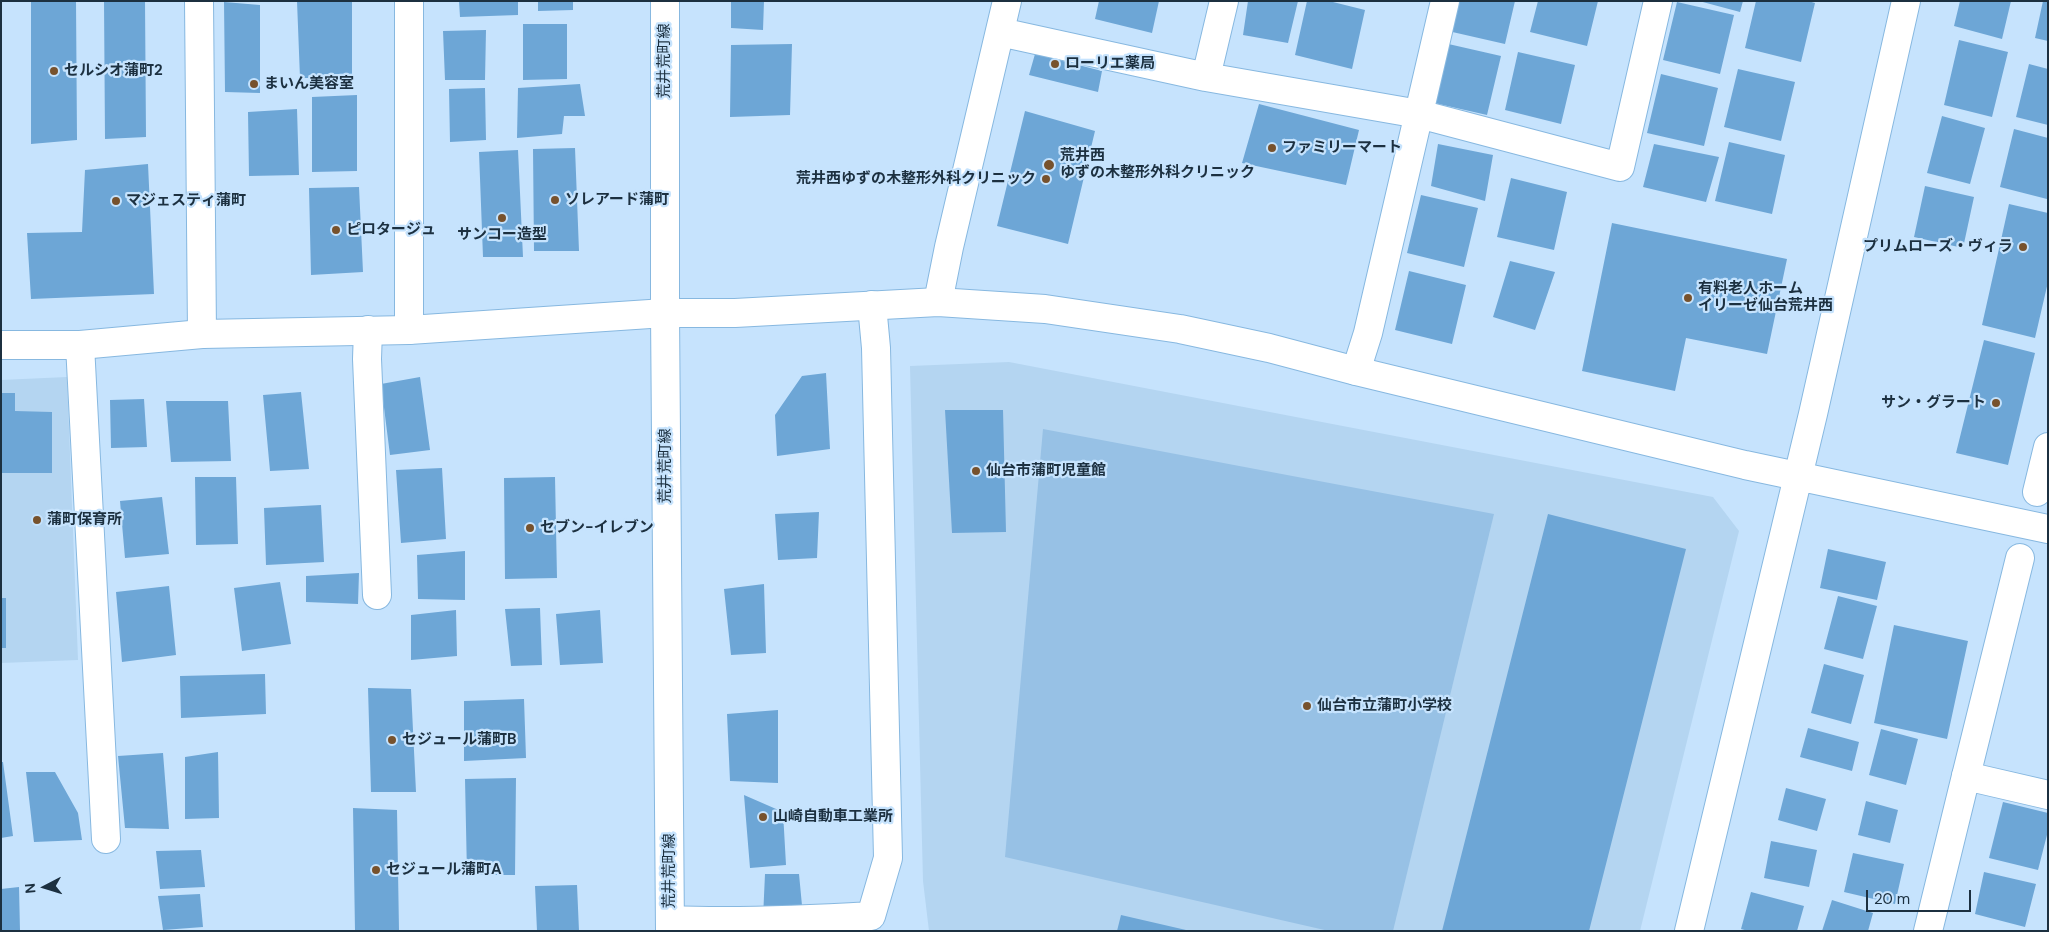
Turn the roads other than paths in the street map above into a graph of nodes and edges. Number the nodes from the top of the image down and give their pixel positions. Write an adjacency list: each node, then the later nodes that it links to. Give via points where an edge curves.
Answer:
1 (199, 1): 17 (street)
2 (409, 1): 16 (street)
3 (666, 1): 14 (street, 荒井荒町線)
4 (1008, 1): 9 (street)
5 (1224, 1): 10 (street)
6 (1445, 1): 11 (street)
7 (1658, 1): 11 (street, via 1620,167)
8 (1906, 1): 22 (street)
9 (1000, 32): 10 (street); 12 (street)
10 (1206, 77): 11 (street)
11 (1419, 114): 20 (street, via 1368,334)
12 (938, 302): 13 (street); 20 (street, via 1045,309 1180,330 1269,348)
13 (872, 305): 14 (street, via 734,313); 30 (street, via 876,348 888,858 871,916)
14 (665, 313): 16 (street); 30 (street, 荒井荒町線)
15 (368, 330): 16 (street); 17 (street); 26 (street)
16 (410, 330)
17 (202, 334): 19 (street)
18 (1, 345): 19 (street)
19 (80, 346): 29 (street)
20 (1356, 371): 22 (street)
21 (2048, 447): 23 (street)
22 (1796, 477): 24 (street); 31 (street)
23 (2036, 492)
24 (2048, 529)
25 (2020, 558): 27 (street)
26 (377, 595)
27 (1966, 776): 28 (street); 32 (street)
28 (2048, 795)
29 (106, 839)
30 (670, 926)
31 (1689, 931)
32 (1928, 931)

